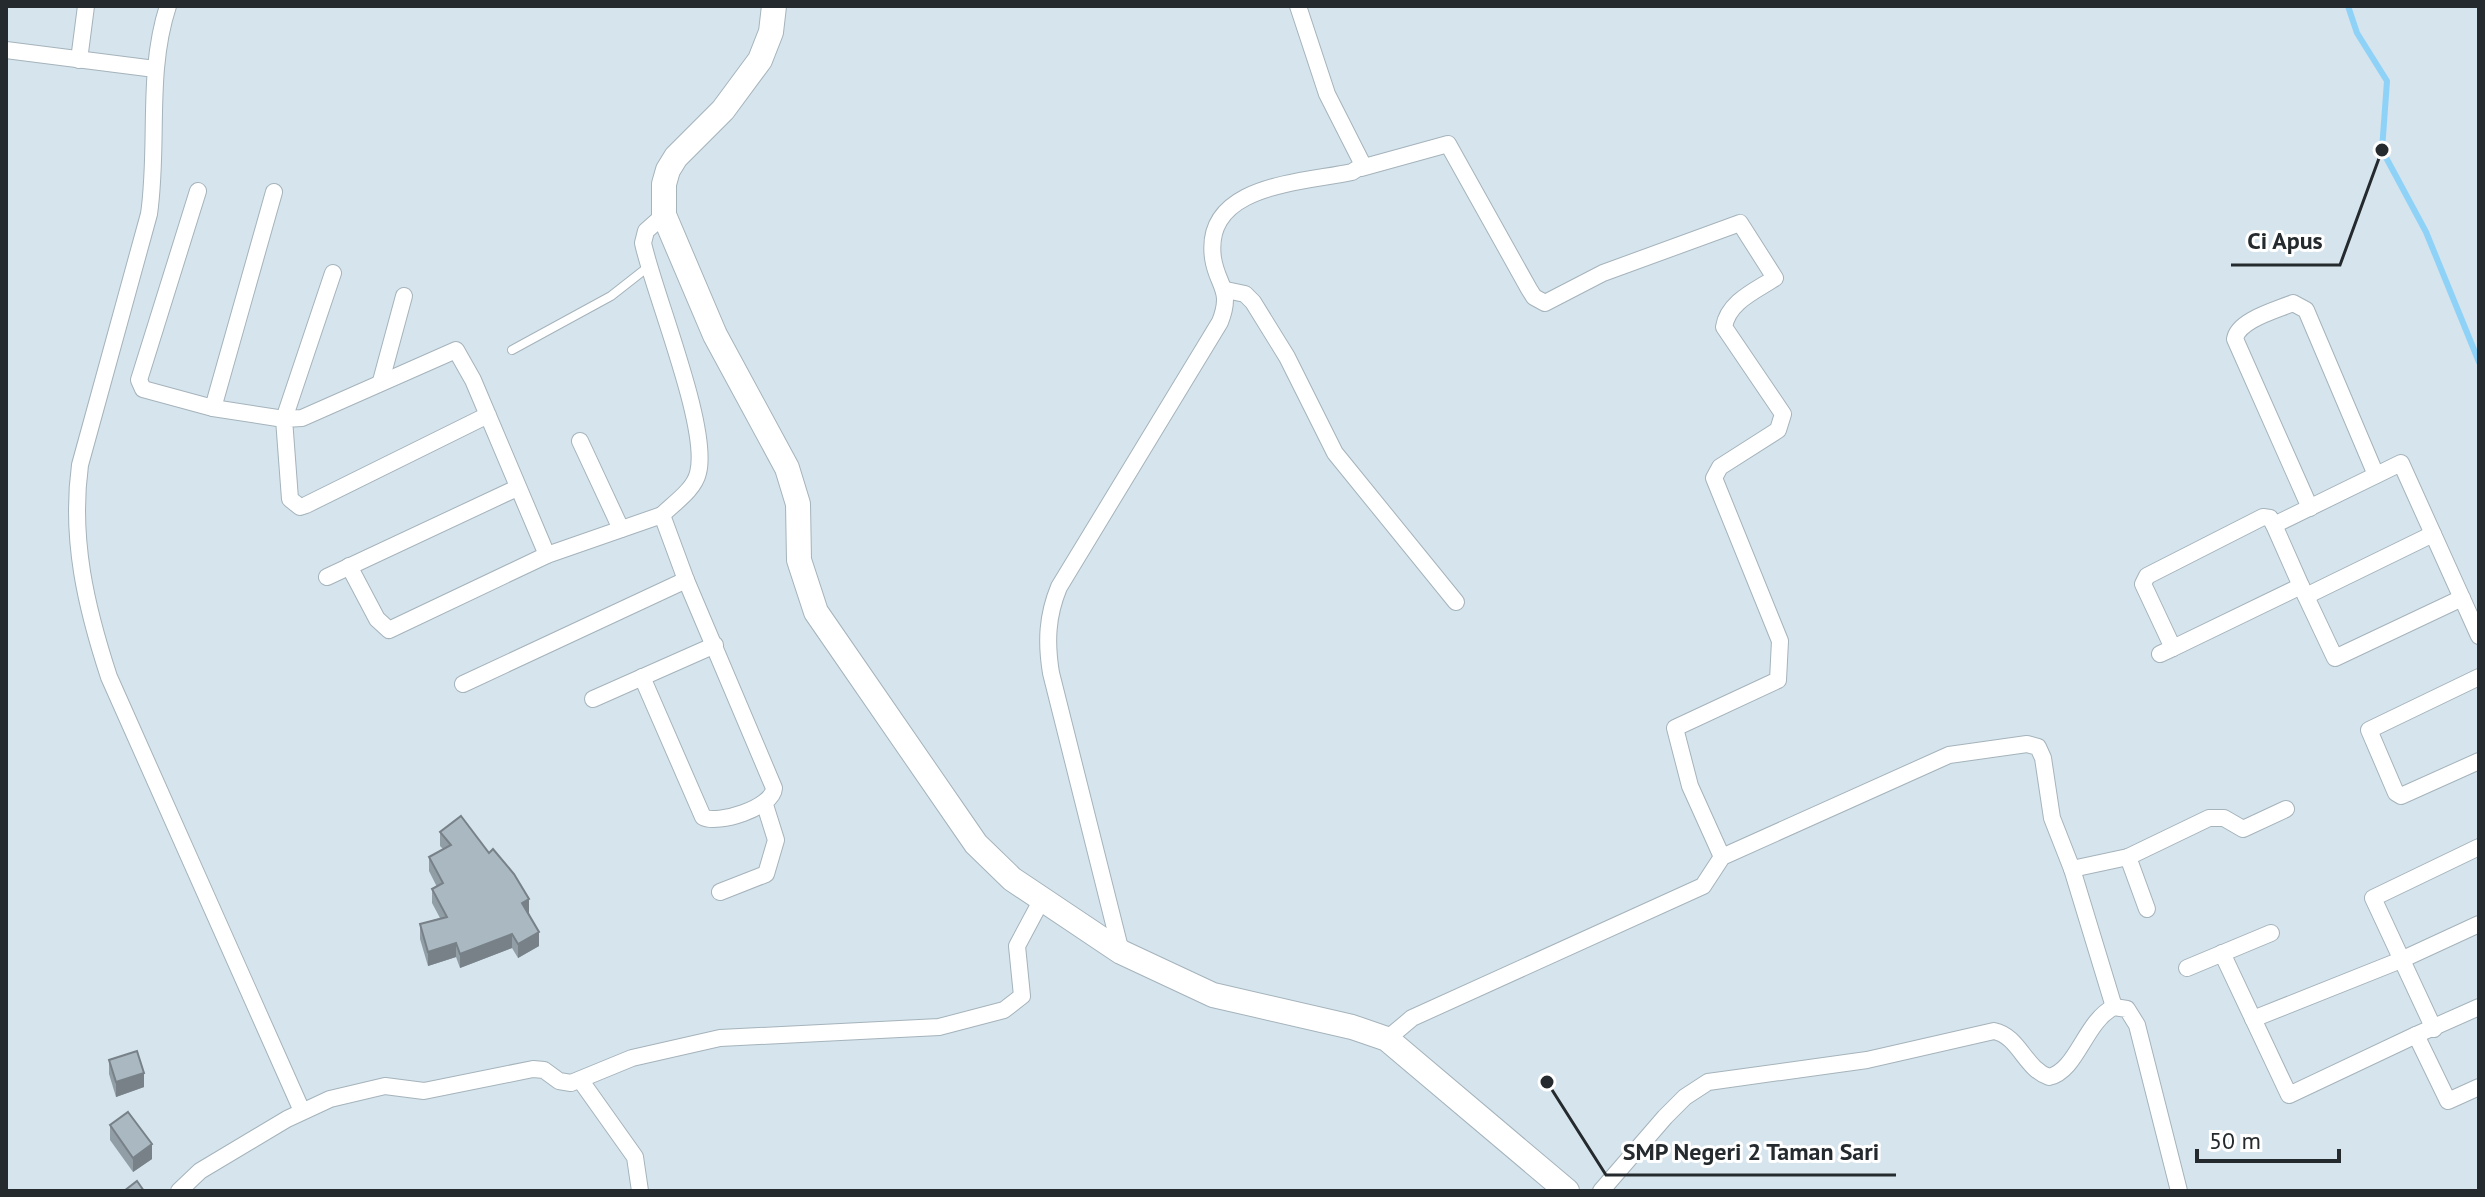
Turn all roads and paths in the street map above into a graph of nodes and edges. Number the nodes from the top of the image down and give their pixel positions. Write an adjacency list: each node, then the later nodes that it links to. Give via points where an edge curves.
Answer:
1 (86, 6): 6 (street)
2 (168, 6): 7 (street)
3 (774, 6): 11 (street, via 760,60 668,170)
4 (1298, 6): 8 (street, via 1327,94 1362,159)
5 (6, 50): 6 (street)
6 (79, 60): 7 (street)
7 (155, 69): 66 (street, via 149,214 80,465 76,537 94,631 109,677)
8 (1361, 168): 14 (street, via 1255,193 1227,209 1215,227 1212,250); 46 (street, via 1448,144 1529,289 1545,303 1603,273 1740,223 1775,278 1740,301 1726,315 1724,327 1783,414 1778,430 1720,467 1714,478 1780,641 1778,680 1675,728 1690,786)
9 (198, 191): 18 (street, via 139,380 143,389)
10 (274, 192): 18 (street)
11 (664, 215): 12 (street, via 646,231); 50 (street, via 715,335 791,476 798,504 799,560 816,612 976,844)
12 (648, 267): 16 (lane, via 611,296); 25 (street, via 699,442 699,472)
13 (333, 273): 20 (street)
14 (1226, 290): 35 (street, via 1245,294 1253,302 1335,453); 54 (street, via 1220,322 1059,587 1047,629 1051,673)
15 (404, 296): 17 (street)
16 (512, 350)
17 (381, 381): 19 (street, via 456,350); 20 (street, via 302,418)
18 (213, 408): 20 (street)
19 (488, 415): 20 (street, via 300,507 290,499); 23 (street)
20 (284, 419)
21 (580, 441): 27 (street)
22 (2376, 475): 24 (street); 24 (street, via 2306,310 2293,303 2244,325 2235,339); 28 (street, via 2401,463)
23 (517, 488): 29 (street); 30 (street)
24 (2310, 508): 26 (street)
25 (662, 515): 27 (street); 32 (street)
26 (2274, 525): 33 (street); 33 (street, via 2263,517 2143,579 2166,651)
27 (621, 529): 29 (street)
28 (2433, 534): 33 (street); 34 (street)
29 (547, 555): 30 (street, via 389,630 377,619)
30 (349, 566): 31 (street)
31 (327, 577)
32 (686, 580): 37 (street); 40 (street)
33 (2304, 591): 34 (street, via 2335,658)
34 (2462, 598): 36 (street)
35 (1456, 602)
36 (2479, 636)
37 (715, 645): 38 (street); 43 (street, via 774,788)
38 (642, 677): 41 (street); 43 (street, via 703,817 718,819)
39 (2479, 677): 42 (street, via 2369,730 2401,796)
40 (463, 684)
41 (593, 699)
42 (2479, 761)
43 (765, 805): 49 (street, via 776,840 766,874)
44 (2286, 809): 47 (street, via 2243,829 2224,818 2201,820)
45 (2479, 847): 56 (street, via 2373,898)
46 (1722, 857): 48 (street, via 1949,755 2027,744 2038,747 2043,758 2048,804); 63 (street, via 1703,886 1412,1018)
47 (2128, 857): 48 (street); 51 (street)
48 (2072, 869): 58 (street)
49 (720, 892)
50 (1041, 901): 54 (street); 64 (street, via 1017,946 1022,996 1004,1010 939,1027 720,1038 632,1058)
51 (2147, 909)
52 (2479, 924): 56 (street)
53 (2271, 933): 55 (street)
54 (1121, 952): 63 (street, via 1213,995)
55 (2222, 953): 57 (street); 60 (street)
56 (2401, 960): 60 (street); 61 (street)
57 (2187, 968)
58 (2114, 1007): 70 (street, via 2097,1018 2063,1070 2049,1077 1994,1031 1867,1060 1708,1082 1665,1117); 71 (street, via 2127,1009 2137,1025)
59 (2479, 1007): 61 (street)
60 (2253, 1019): 62 (street, via 2289,1095)
61 (2434, 1029): 62 (street)
62 (2416, 1035): 65 (street, via 2448,1101)
63 (1387, 1039): 69 (street)
64 (581, 1081): 66 (street, via 564,1083 533,1069 424,1091 371,1088); 68 (street, via 635,1157)
65 (2479, 1087)
66 (302, 1111): 67 (street, via 200,1171)
67 (179, 1191)
68 (640, 1191)
69 (1567, 1191)
70 (1601, 1191)
71 (2179, 1191)

